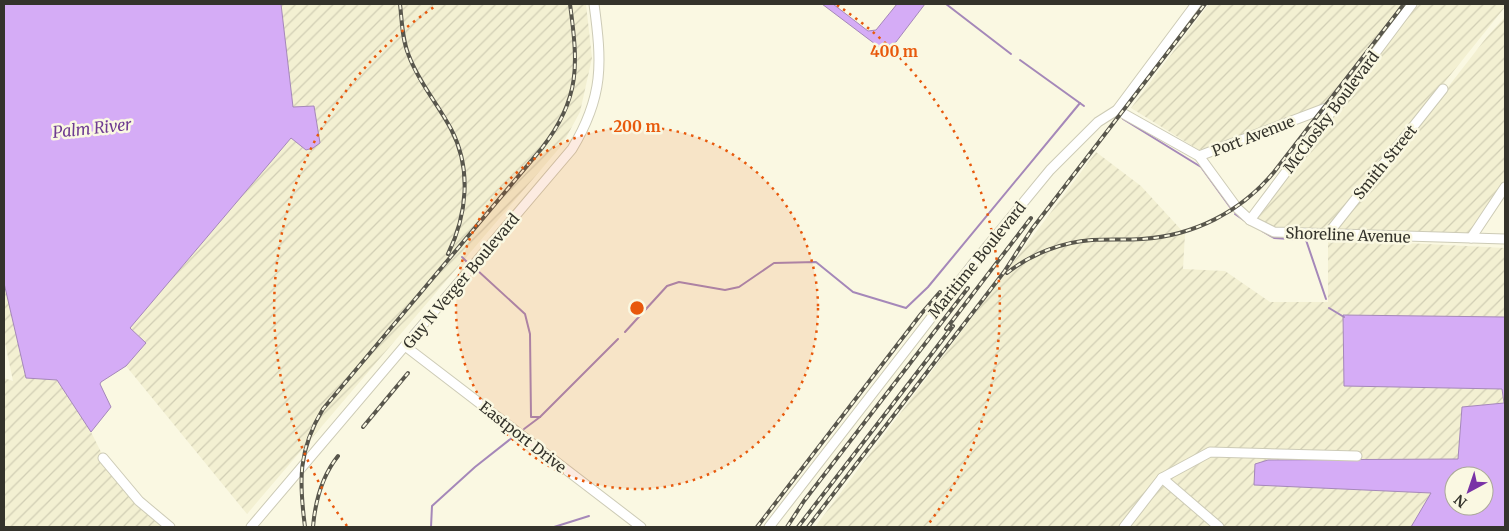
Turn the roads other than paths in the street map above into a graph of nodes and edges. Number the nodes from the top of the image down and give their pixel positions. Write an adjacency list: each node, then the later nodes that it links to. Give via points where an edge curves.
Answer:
1 (594, 4): 13 (street, Guy N Verger Boulevard, via 599,38 598,80 593,108 579,138)
2 (1196, 4): 6 (street, Maritime Boulevard)
3 (1412, 4): 5 (street, McClosky Boulevard)
4 (1443, 89): 10 (street, Smith Street)
5 (1335, 105): 7 (street, Port Avenue); 9 (street, McClosky Boulevard)
6 (1117, 110): 7 (street, Shoreline Avenue); 20 (street, Maritime Boulevard, via 1098,122 1050,170 972,265)
7 (1199, 156): 9 (street, Shoreline Avenue, via 1237,208)
8 (1505, 187): 11 (street)
9 (1250, 220): 10 (street, Shoreline Avenue, via 1274,232)
10 (1327, 235): 11 (street, Shoreline Avenue)
11 (1472, 238): 12 (street, Shoreline Avenue)
12 (1505, 239)
13 (405, 346): 18 (street, Guy N Verger Boulevard); 19 (street, Eastport Drive)
14 (1357, 456): 16 (street, via 1210,452)
15 (104, 458): 17 (street, via 139,501)
16 (1162, 478): 21 (street); 22 (street)
17 (170, 527)
18 (250, 527)
19 (641, 527)
20 (769, 527)
21 (1124, 527)
22 (1219, 527)

